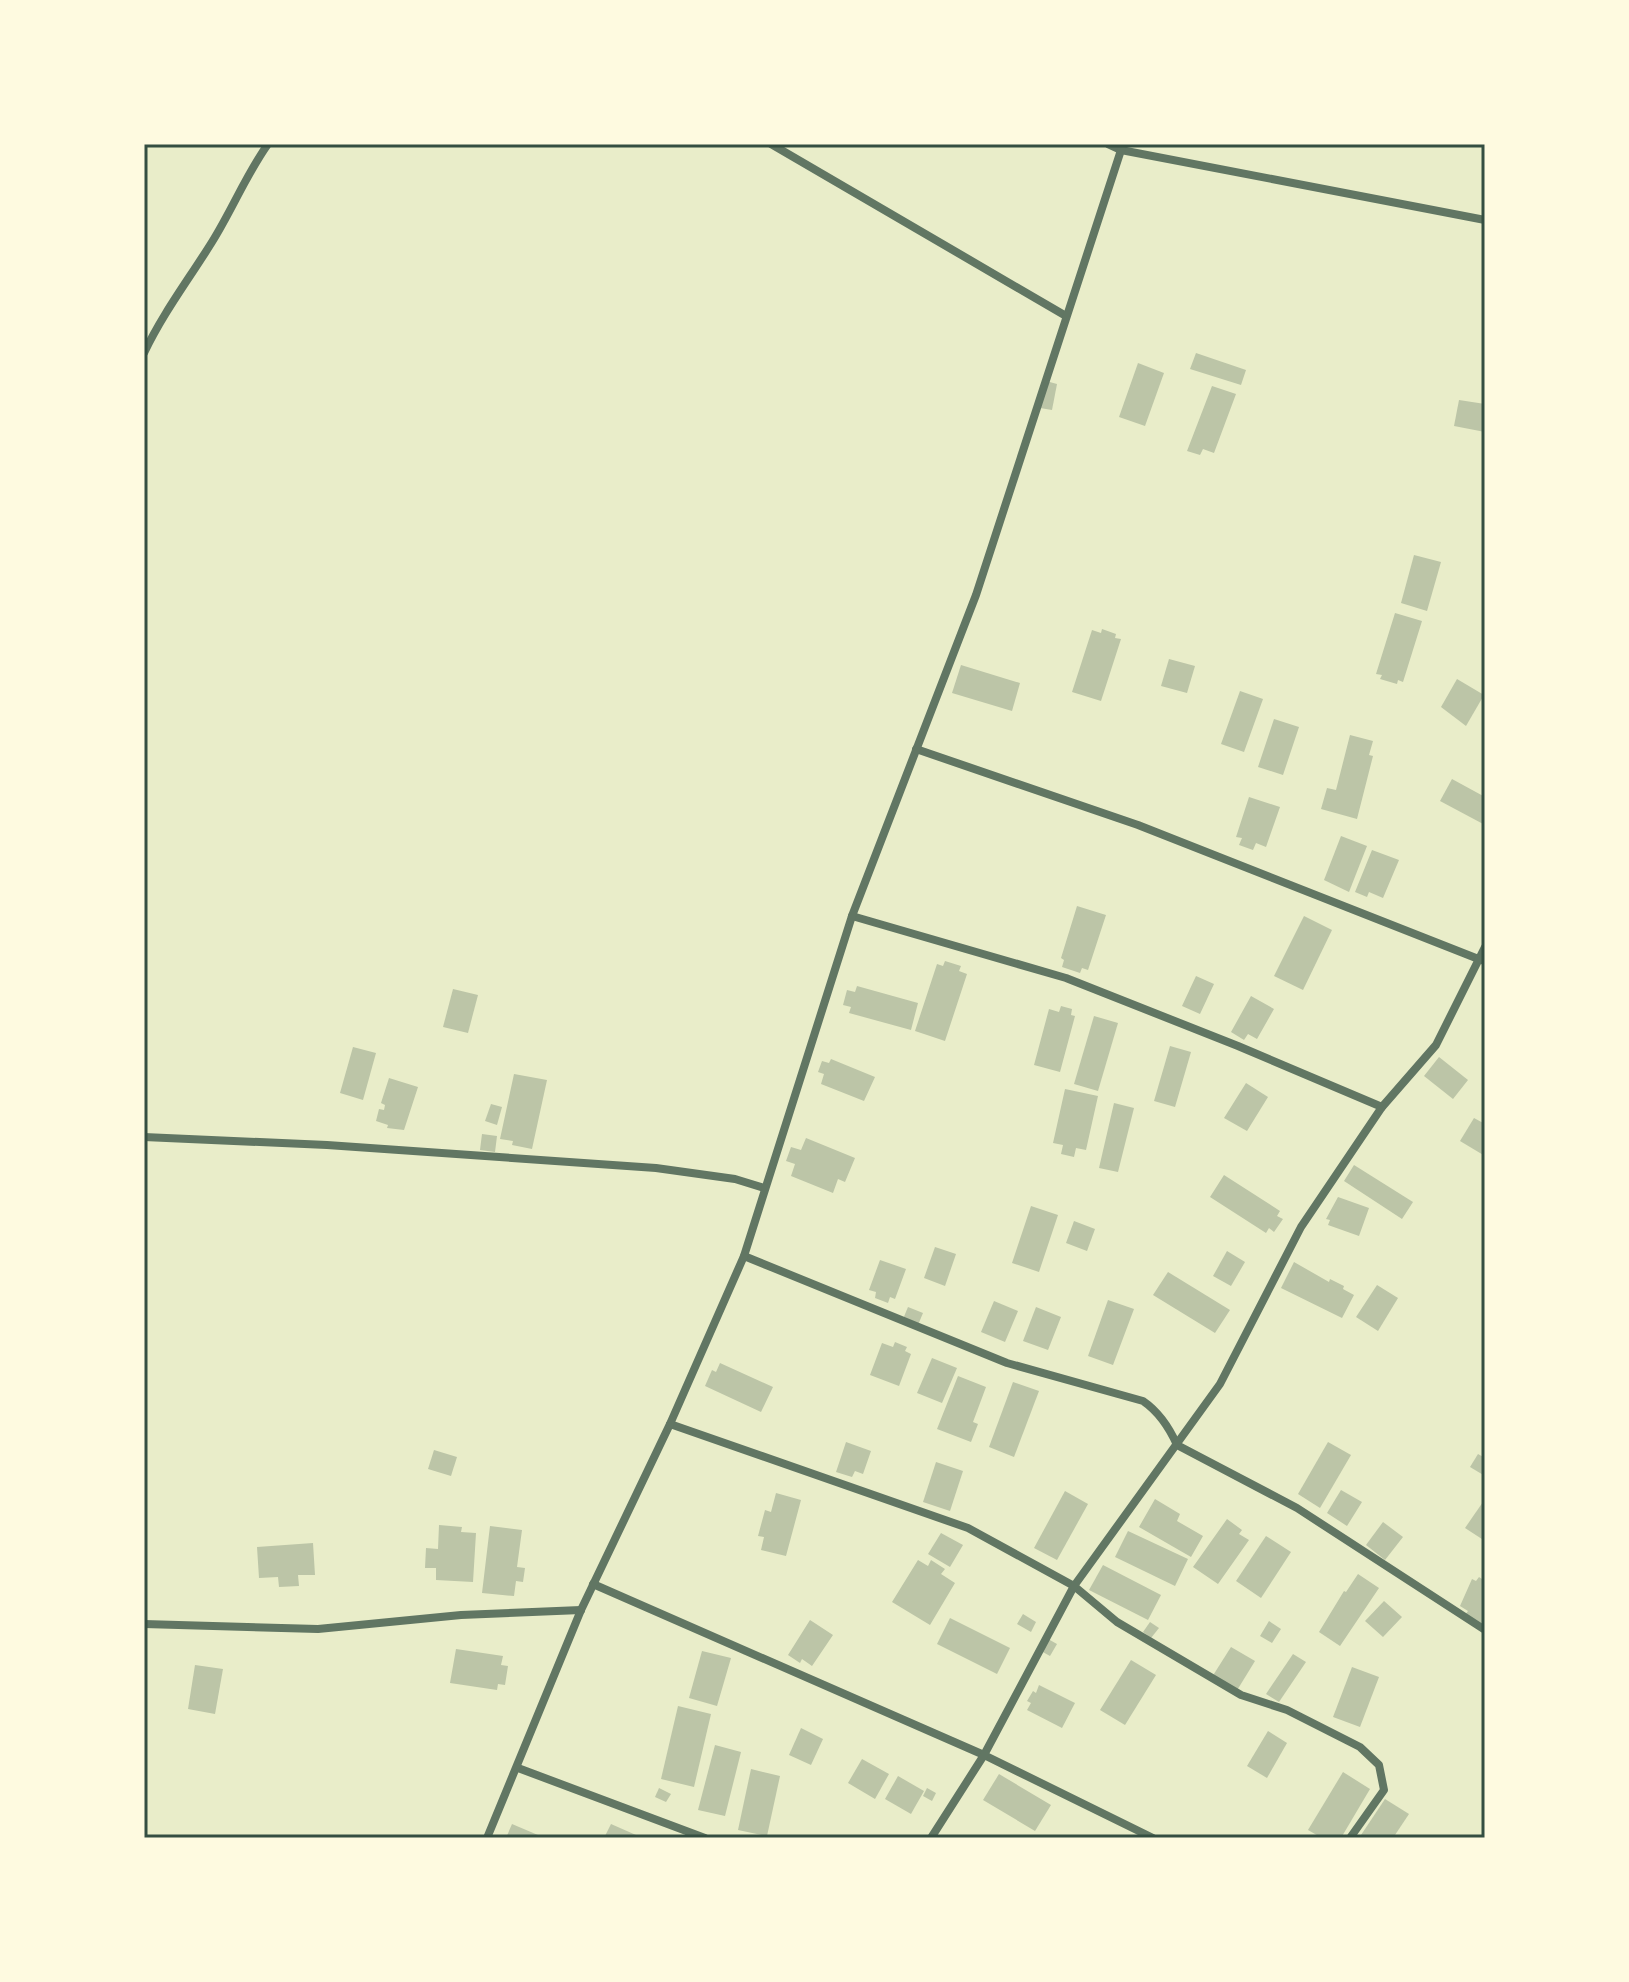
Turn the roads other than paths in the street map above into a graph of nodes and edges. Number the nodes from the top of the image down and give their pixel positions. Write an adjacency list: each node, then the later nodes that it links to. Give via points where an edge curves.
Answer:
1 (268, 144): 7 (street)
2 (771, 144): 6 (street)
3 (1108, 144): 4 (street)
4 (1122, 147): 5 (street); 6 (street)
5 (1485, 220)
6 (1066, 316): 8 (street, via 976,595)
7 (144, 353)
8 (916, 749): 9 (street); 11 (street, via 1138,825)
9 (852, 916): 12 (street, via 1066,978); 14 (street)
10 (1485, 947): 11 (street)
11 (1481, 960): 12 (street, via 1436,1045)
12 (1382, 1107): 17 (street, via 1301,1227 1220,1384)
13 (144, 1137): 14 (street, via 656,1168)
14 (764, 1188): 15 (street)
15 (744, 1256): 16 (street); 17 (street, via 1007,1363 1143,1401)
16 (670, 1424): 18 (street); 19 (street, via 968,1528)
17 (1177, 1445): 19 (street); 22 (street, via 1297,1508)
18 (593, 1584): 20 (street); 23 (street)
19 (1074, 1586): 23 (street); 29 (street, via 1117,1622 1191,1667 1360,1747 1379,1765 1384,1790)
20 (581, 1610): 21 (street, via 318,1629); 24 (street)
21 (144, 1624)
22 (1485, 1630)
23 (984, 1755): 27 (street); 28 (street)
24 (518, 1768): 25 (street); 26 (street)
25 (487, 1838)
26 (705, 1838)
27 (931, 1838)
28 (1153, 1838)
29 (1350, 1838)

